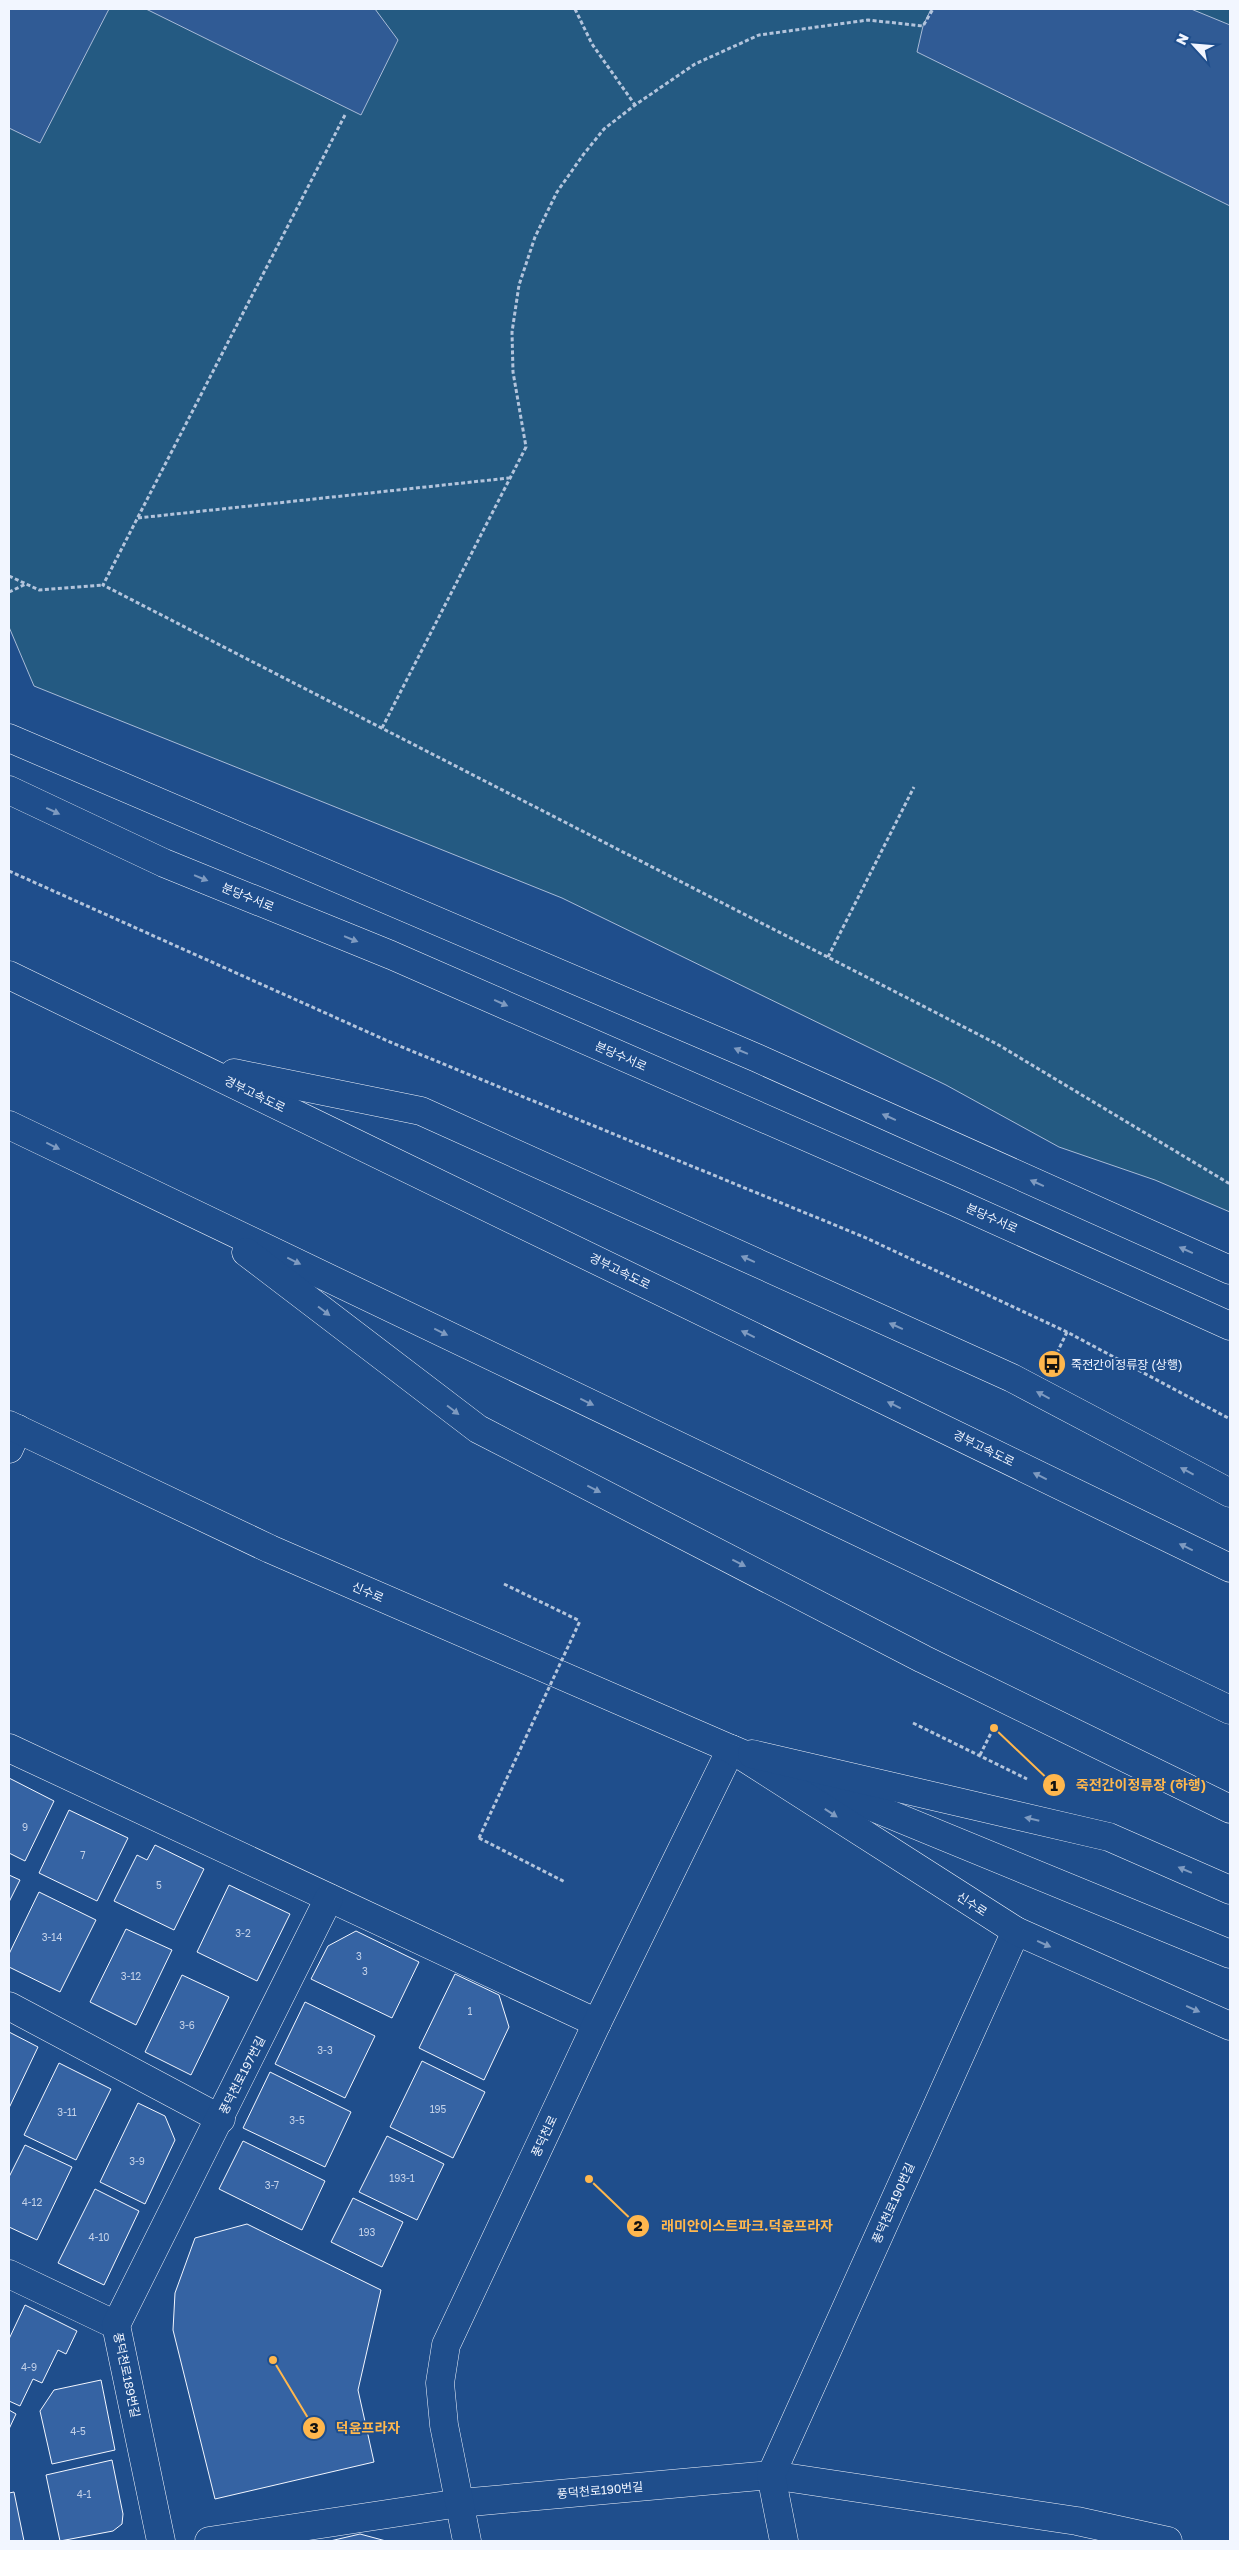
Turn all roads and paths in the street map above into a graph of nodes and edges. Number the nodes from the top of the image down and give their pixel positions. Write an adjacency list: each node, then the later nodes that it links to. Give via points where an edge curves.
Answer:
1 (575, 9): 3 (path, via 592,44)
2 (933, 9): 3 (path, via 923,26 868,20 759,35 695,64)
3 (635, 105): 5 (path, via 604,129 583,155 557,192 535,237 519,286 512,332 513,372 526,447)
4 (345, 115): 6 (path)
5 (510, 478): 6 (path); 11 (path)
6 (137, 518): 9 (path)
7 (9, 576): 8 (path)
8 (26, 584): 9 (path, via 39,590); 10 (path)
9 (103, 585): 11 (path)
10 (9, 592)
11 (382, 728): 16 (path)
12 (9, 738): 22 (main road, one-way to 12, via 757,1058)
13 (914, 787): 16 (path)
14 (9, 790): 23 (main road, 분당수서로, one-way to 23, via 164,863 400,959)
15 (9, 871): 24 (path, via 390,1042 864,1237)
16 (828, 957): 20 (path, via 997,1044)
17 (9, 975): 18 (main road, 경부고속도로)
18 (194, 1064): 28 (main road, one-way to 18, via 1012,1378 421,1111); 29 (main road, 경부고속도로, one-way to 18)
19 (9, 1125): 21 (main road, one-way to 21)
20 (1230, 1184)
21 (202, 1217): 31 (main road, one-way to 31); 38 (main road, one-way to 38, via 478,1429 924,1659)
22 (1230, 1270)
23 (1230, 1326)
24 (1067, 1332): 25 (path); 26 (path)
25 (1052, 1364)
26 (1230, 1419)
27 (12, 1435): 35 (main road, 신수로)
28 (1230, 1494)
29 (1230, 1568)
30 (504, 1584): 39 (path, bridge, via 580,1621 479,1838)
31 (1230, 1710)
32 (913, 1723): 36 (path)
33 (994, 1728): 36 (path)
34 (9, 1748): 41 (main road)
35 (731, 1749): 40 (main road, 신수로, one-way to 35, via 1109,1837); 42 (main road, 신수로, one-way to 42); 43 (main road); 45 (main road, 풍덕천로)
36 (980, 1755): 37 (path)
37 (1006, 1769)
38 (1230, 1810)
39 (565, 1882)
40 (1230, 1890)
41 (329, 1898): 45 (main road); 47 (main road, 풍덕천로197번길)
42 (1016, 1931): 46 (main road, 신수로, one-way to 46); 50 (main road, 풍덕천로190번길)
43 (1230, 1954)
44 (9, 2006): 47 (main road, 풍덕천로197번길)
45 (597, 2023): 51 (main road, 풍덕천로, via 446,2345 440,2383 444,2426)
46 (1230, 2026)
47 (221, 2118): 49 (main road)
48 (9, 2274): 49 (main road, 풍덕천로189번길)
49 (116, 2326): 53 (main road, 풍덕천로189번길)
50 (771, 2475): 51 (main road, 풍덕천로190번길); 52 (main road, 풍덕천로190번길); 56 (main road)
51 (460, 2503): 54 (main road); 55 (main road, 풍덕천로)
52 (1079, 2531): 57 (main road, 풍덕천로190번길)
53 (161, 2541)
54 (208, 2541)
55 (467, 2541)
56 (784, 2541)
57 (1168, 2541)

